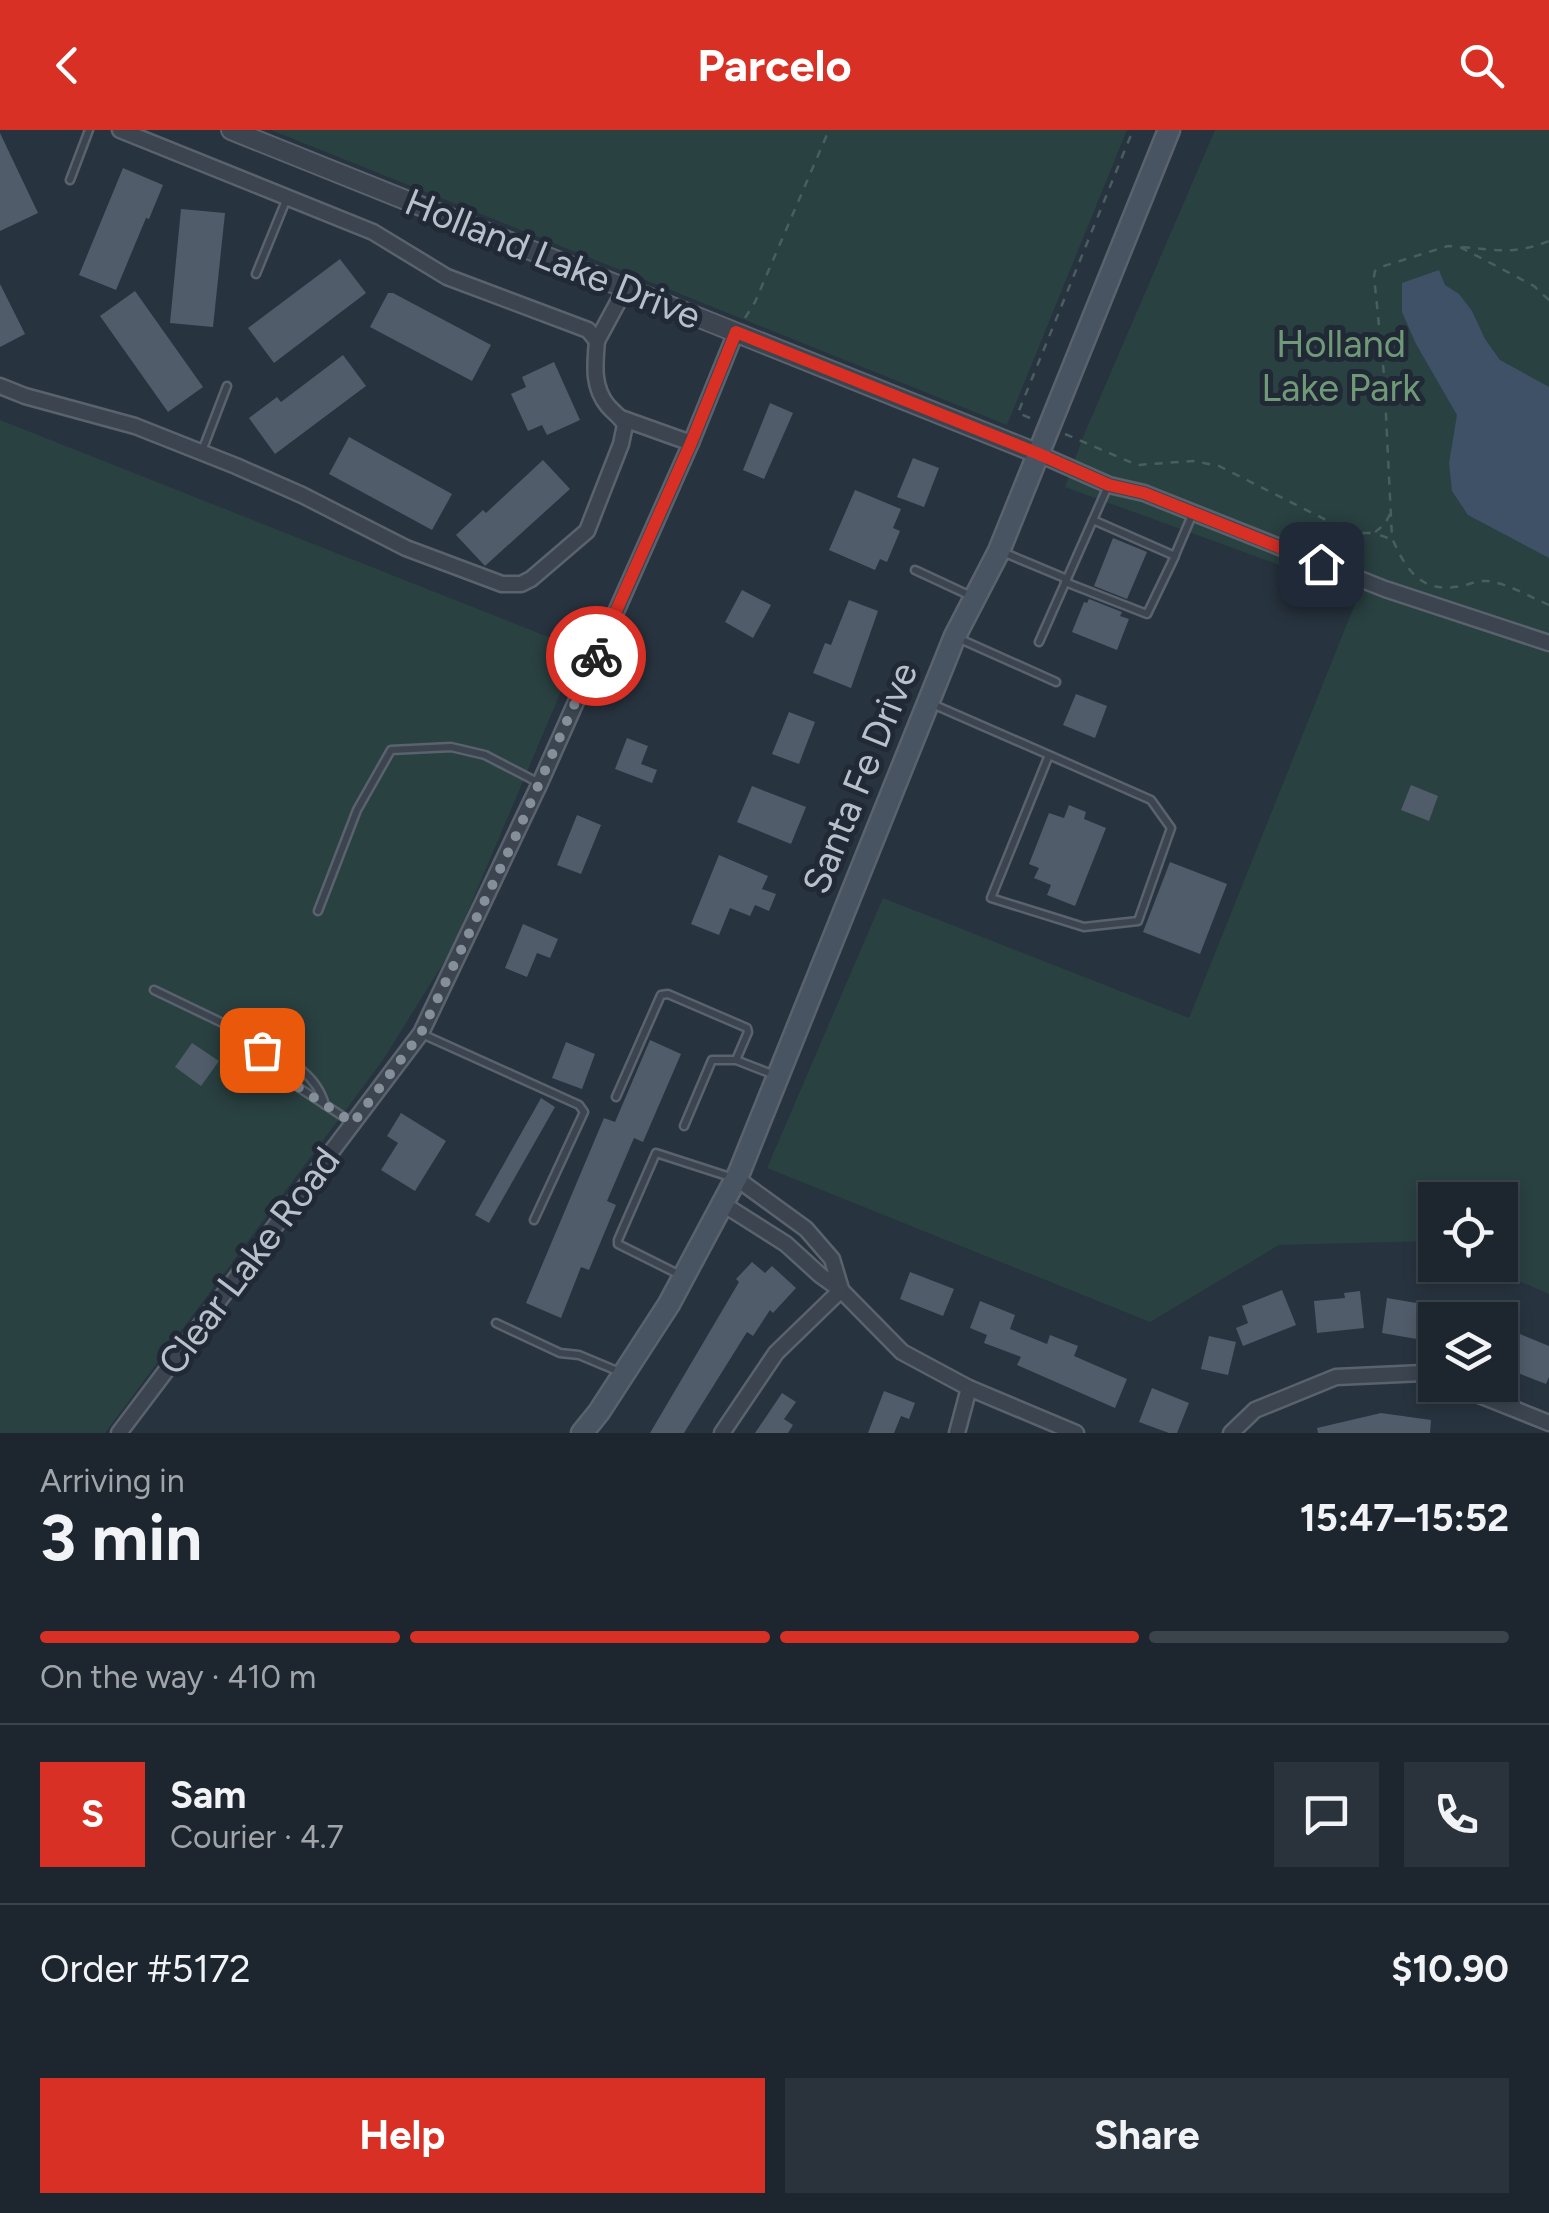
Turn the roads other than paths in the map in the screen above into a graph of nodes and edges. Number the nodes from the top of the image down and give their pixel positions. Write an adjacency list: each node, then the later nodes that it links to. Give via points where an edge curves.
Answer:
1 (89, 130): 5 (lane)
2 (120, 130): 6 (street)
3 (231, 130): 8 (street, Holland Lake Drive)
4 (1168, 130): 16 (main road, Santa Fe Drive)
5 (70, 180)
6 (287, 197): 7 (lane); 10 (street, via 372,232 446,277 588,330)
7 (256, 274)
8 (625, 289): 9 (street, Holland Lake Drive); 10 (street)
9 (736, 332): 14 (street, Clear Lake Road); 16 (street, Holland Lake Drive)
10 (597, 341): 13 (street, via 599,392)
11 (0, 386): 15 (street)
12 (227, 386): 15 (lane)
13 (621, 418): 14 (street); 15 (street, via 626,433 587,531 512,586 406,548)
14 (691, 443): 31 (street, Clear Lake Road)
15 (201, 452)
16 (1039, 454): 17 (street, Holland Lake Drive); 20 (main road, Santa Fe Drive)
17 (1109, 485): 18 (street, Holland Lake Drive); 19 (lane)
18 (1194, 512): 21 (lane); 27 (street, Holland Lake Drive, via 1385,589)
19 (1093, 520): 21 (lane); 23 (lane)
20 (999, 551): 23 (lane); 24 (main road, Santa Fe Drive)
21 (1175, 554): 23 (lane, via 1147,614)
22 (916, 570): 24 (lane)
23 (1066, 581): 26 (lane)
24 (974, 597): 25 (main road, Santa Fe Drive)
25 (955, 636): 28 (lane); 29 (main road, Santa Fe Drive)
26 (1039, 642)
27 (1549, 643)
28 (1056, 682)
29 (928, 702): 30 (lane); 37 (main road, Santa Fe Drive)
30 (1049, 756): 30 (lane, via 990,898 1084,928 1138,921 1171,828 1151,800)
31 (540, 783): 32 (lane, via 485,755 451,747 391,750 357,810); 34 (street, Clear Lake Road)
32 (318, 911)
33 (154, 990): 35 (lane, via 233,1028)
34 (421, 1033): 40 (street, Clear Lake Road); 44 (lane, via 584,1112)
35 (262, 1050): 39 (lane, via 275,1072); 39 (lane, via 284,1057 314,1081)
36 (736, 1060): 37 (lane); 38 (lane, via 747,1028 662,995); 41 (lane, via 712,1060)
37 (778, 1076): 42 (main road, Santa Fe Drive)
38 (616, 1097)
39 (326, 1105): 40 (lane)
40 (353, 1123): 53 (street, Clear Lake Road)
41 (684, 1126)
42 (736, 1178): 43 (main road, Santa Fe Drive); 45 (lane, via 656,1153 618,1244); 46 (street, via 806,1228 832,1260)
43 (723, 1204): 45 (main road, Santa Fe Drive); 46 (street)
44 (534, 1220)
45 (684, 1277): 49 (main road, Santa Fe Drive)
46 (841, 1290): 50 (street, via 902,1352); 55 (street, via 776,1353)
47 (496, 1323): 49 (lane)
48 (1418, 1373): 58 (street, via 1336,1378 1255,1410)
49 (623, 1374): 54 (main road, Santa Fe Drive)
50 (969, 1388): 56 (street); 57 (street)
51 (1496, 1402): 52 (street)
52 (1549, 1423)
53 (119, 1433)
54 (582, 1433)
55 (722, 1433)
56 (957, 1433)
57 (1076, 1433)
58 (1231, 1433)

